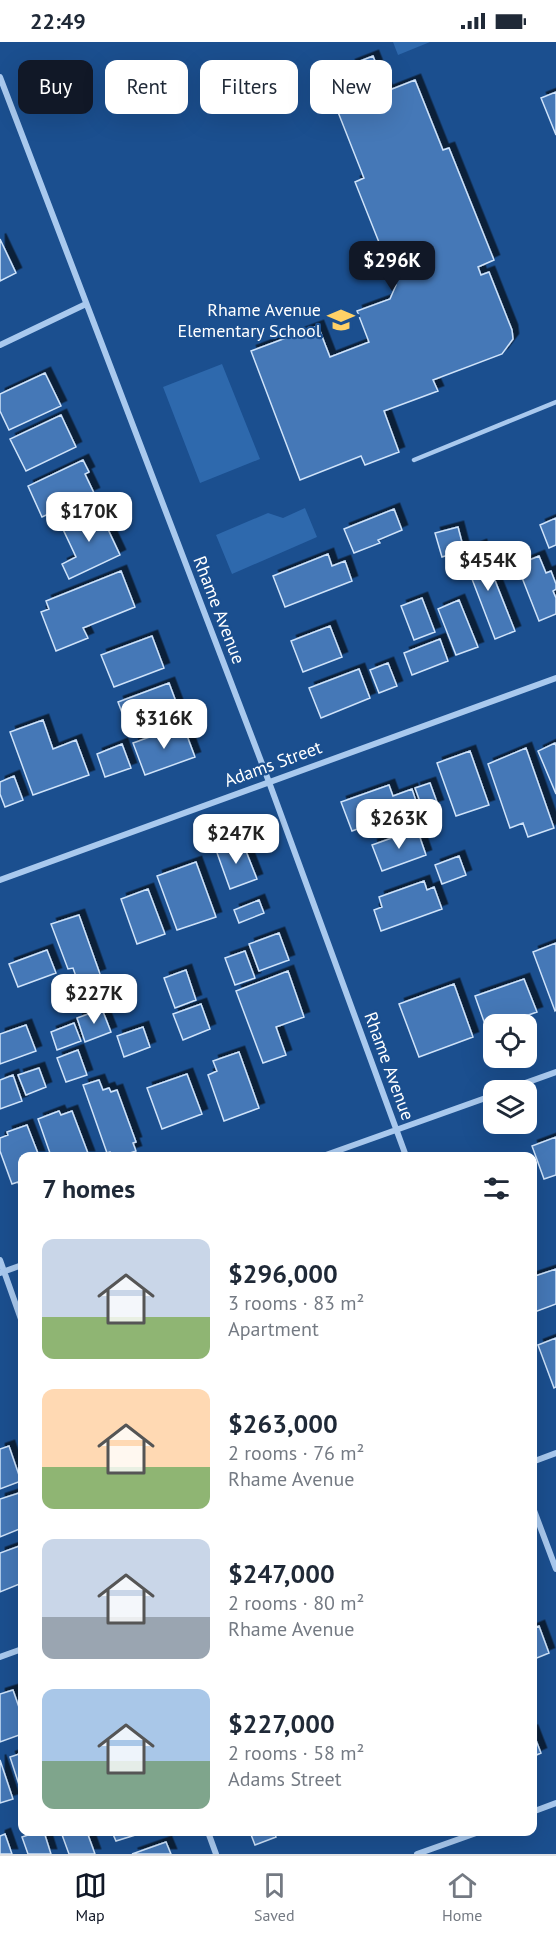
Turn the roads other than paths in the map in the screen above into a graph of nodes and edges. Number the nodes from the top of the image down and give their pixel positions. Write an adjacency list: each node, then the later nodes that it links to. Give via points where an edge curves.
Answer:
1 (0, 77): 2 (street, Rhame Avenue)
2 (86, 304): 3 (street); 7 (street, Rhame Avenue)
3 (0, 345)
4 (556, 402): 5 (lane)
5 (414, 460)
6 (556, 678): 7 (street, Adams Street)
7 (269, 782): 8 (street, Adams Street); 12 (street, Rhame Avenue)
8 (0, 880)
9 (556, 1072): 10 (street)
10 (534, 1080)
11 (483, 1099): 12 (street)
12 (397, 1130): 13 (street); 14 (street, Rhame Avenue)
13 (335, 1152)
14 (405, 1152)
15 (0, 1260): 17 (street)
16 (18, 1266): 17 (street)
17 (2, 1272): 18 (street)
18 (18, 1312)
19 (556, 1453): 20 (street)
20 (537, 1459)
21 (537, 1518): 22 (street)
22 (556, 1569)
23 (18, 1650): 24 (street)
24 (0, 1657)
25 (556, 1803): 26 (street)
26 (537, 1810)
27 (209, 1836): 30 (street)
28 (467, 1836): 29 (street)
29 (437, 1847): 31 (street); 32 (street)
30 (216, 1854)
31 (417, 1854)
32 (441, 1854)

